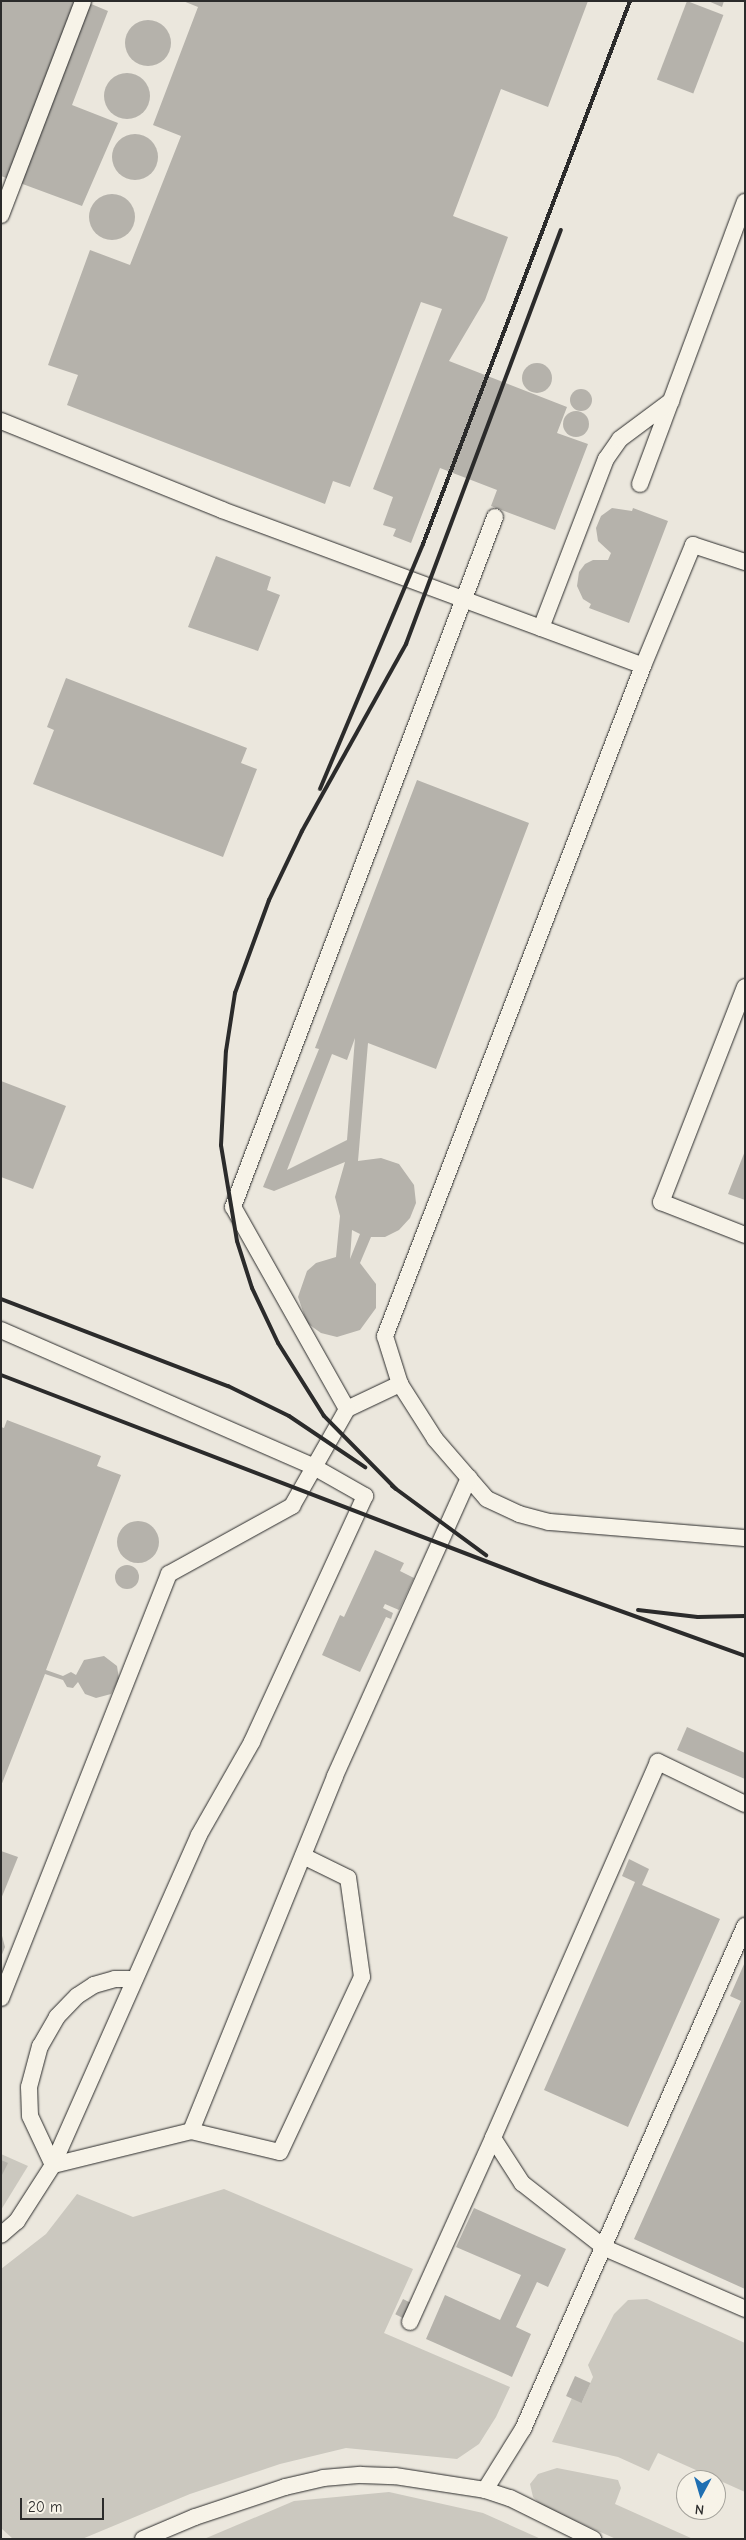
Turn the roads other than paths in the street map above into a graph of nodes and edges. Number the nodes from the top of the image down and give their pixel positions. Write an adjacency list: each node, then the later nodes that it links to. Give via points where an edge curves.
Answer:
1 (83, 1): 3 (lane)
2 (745, 202): 4 (lane)
3 (1, 215)
4 (671, 401): 6 (lane); 10 (lane, via 620,439 606,459)
5 (1, 421): 9 (lane, via 222,510)
6 (640, 484)
7 (495, 517): 9 (lane)
8 (745, 562): 11 (lane, via 693,545)
9 (464, 600): 10 (lane); 16 (lane, via 233,1207)
10 (540, 628): 11 (lane)
11 (643, 666): 15 (lane, via 385,1336)
12 (745, 986): 13 (lane, via 661,1202)
13 (745, 1235)
14 (1, 1330): 17 (lane)
15 (400, 1384): 16 (lane); 18 (lane, via 435,1439)
16 (347, 1410): 17 (lane)
17 (314, 1468): 23 (lane, via 365,1496 252,1742 200,1835); 24 (lane, via 292,1506 169,1574)
18 (469, 1478): 19 (lane, via 487,1499 519,1514 549,1522); 21 (lane, via 335,1776)
19 (745, 1538)
20 (745, 1804): 26 (lane, via 658,1762)
21 (303, 1856): 25 (lane); 25 (lane, via 348,1878 362,1978 280,2152)
22 (745, 1926): 29 (lane)
23 (133, 1979): 27 (lane); 27 (lane, via 115,1979 94,1985 77,1996 57,2017 40,2046 29,2087 30,2116)
24 (1, 1998)
25 (192, 2131): 27 (lane)
26 (493, 2138): 29 (lane, via 522,2183); 31 (lane)
27 (52, 2165): 28 (lane, via 17,2221)
28 (1, 2235)
29 (605, 2248): 30 (lane); 32 (lane, via 523,2429)
30 (745, 2309)
31 (410, 2322)
32 (485, 2490): 33 (lane, via 395,2476 323,2478 195,2517); 34 (lane, via 510,2498)
33 (143, 2539)
34 (593, 2539)

